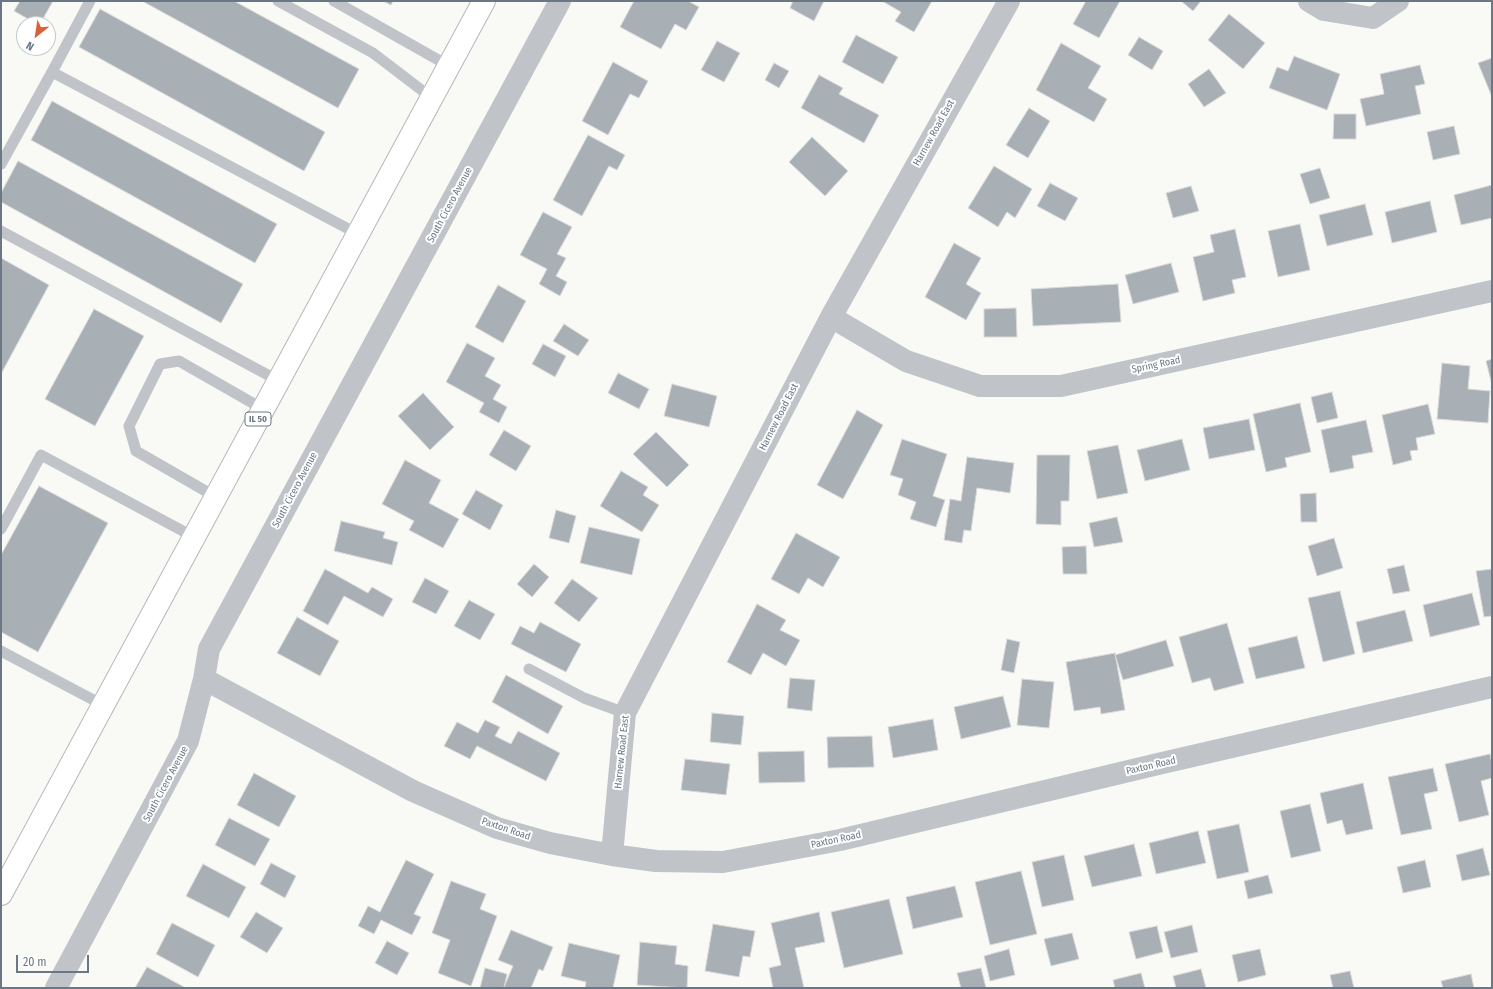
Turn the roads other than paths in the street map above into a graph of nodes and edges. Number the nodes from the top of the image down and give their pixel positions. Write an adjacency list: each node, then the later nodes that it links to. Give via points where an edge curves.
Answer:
1 (90, 1): 10 (lane)
2 (278, 1): 11 (lane, via 373,54)
3 (334, 1): 9 (lane)
4 (484, 1): 9 (main road, IL 50)
5 (560, 1): 24 (street, South Cicero Avenue, via 209,649)
6 (1009, 1): 16 (street, Harnew Road East)
7 (1310, 1): 8 (street, via 1324,10 1372,18)
8 (1398, 1)
9 (449, 66): 11 (main road, IL 50)
10 (52, 72): 12 (lane); 14 (lane)
11 (432, 98): 14 (main road, IL 50)
12 (1, 164)
13 (1, 231): 17 (lane)
14 (358, 234): 17 (main road, IL 50)
15 (1492, 291): 16 (street, Spring Road, via 1060,386 980,386 906,361)
16 (831, 317): 27 (street, Harnew Road East)
17 (279, 381): 18 (main road, IL 50)
18 (264, 409): 19 (main road, IL 50); 19 (lane, via 179,361 160,364 129,426 136,451)
19 (216, 497): 21 (main road, IL 50)
20 (1, 529): 21 (lane, via 41,456)
21 (194, 538): 26 (main road, IL 50)
22 (1, 651): 26 (lane)
23 (529, 669): 27 (lane, via 584,698)
24 (204, 679): 28 (street, Paxton Road, via 413,791 497,828 550,843); 30 (street, South Cicero Avenue, via 188,741)
25 (1492, 687): 28 (street, Paxton Road, via 840,840 723,862 656,861)
26 (103, 705): 29 (main road, IL 50)
27 (625, 713): 28 (street, Harnew Road East)
28 (612, 856)
29 (1, 894)
30 (56, 988)

